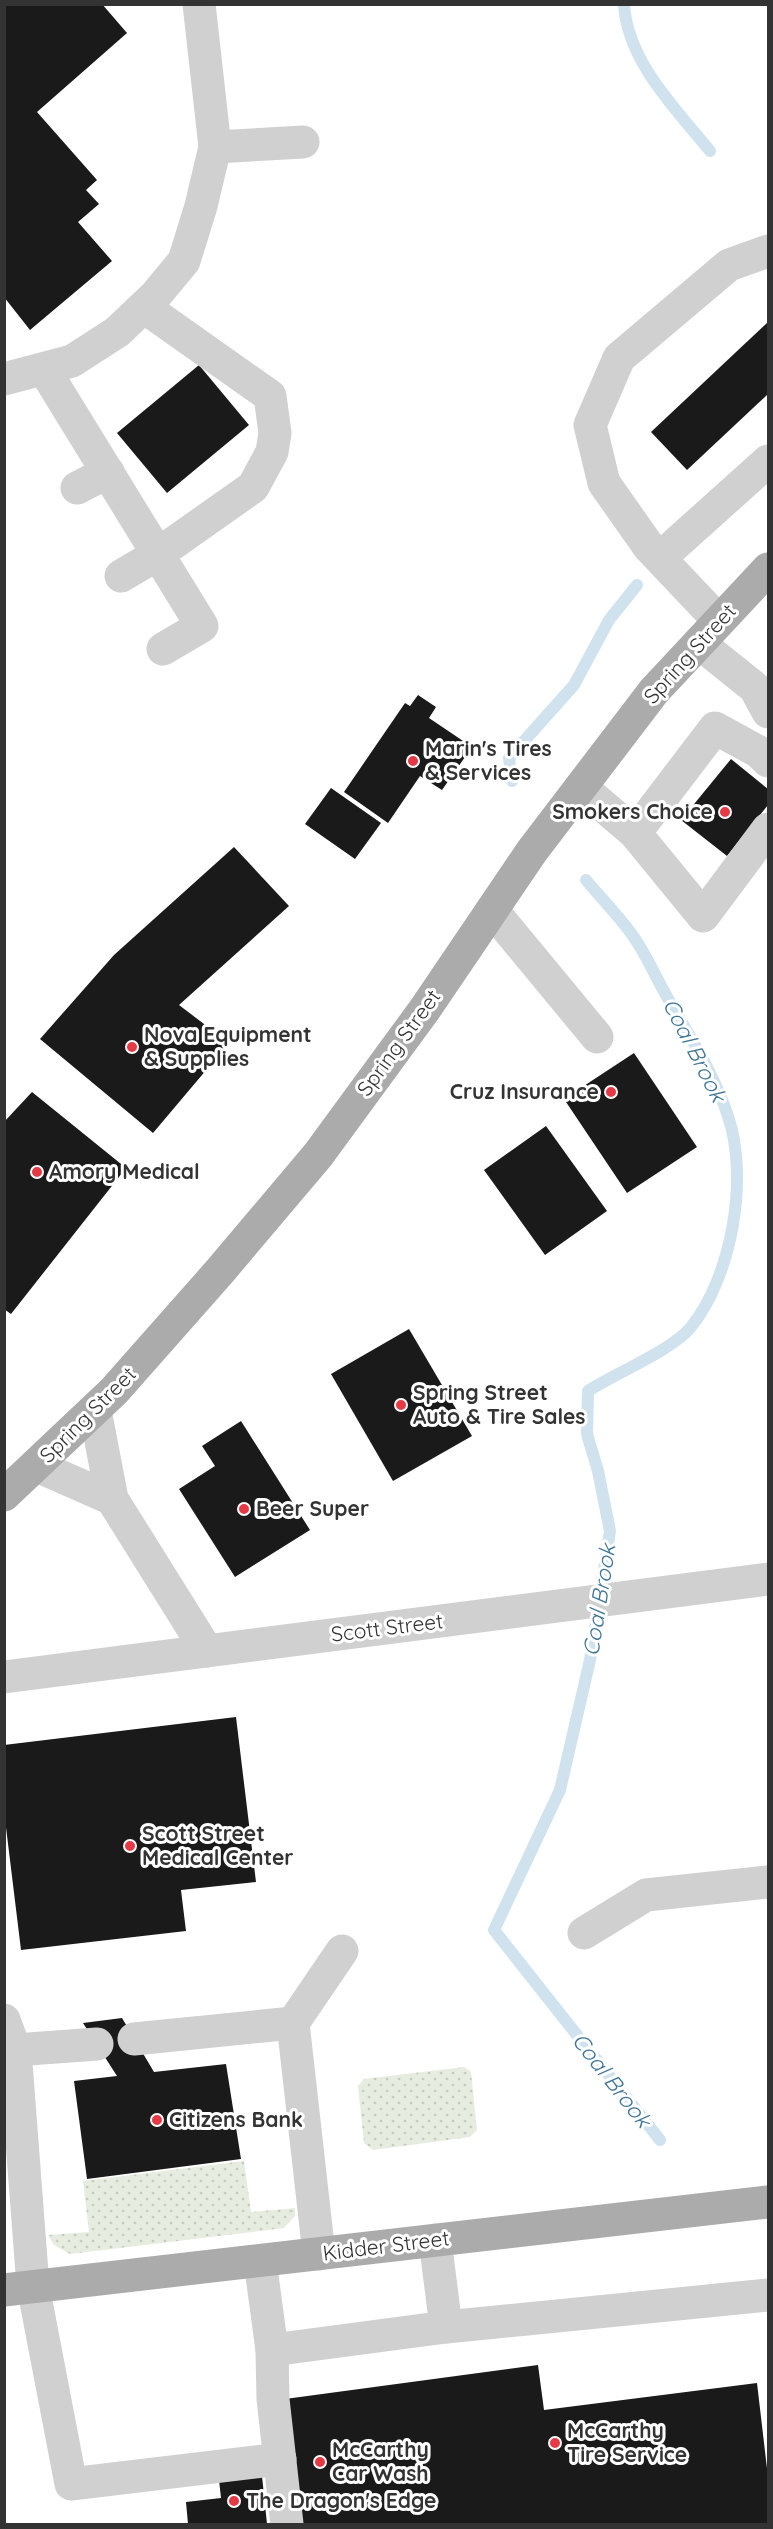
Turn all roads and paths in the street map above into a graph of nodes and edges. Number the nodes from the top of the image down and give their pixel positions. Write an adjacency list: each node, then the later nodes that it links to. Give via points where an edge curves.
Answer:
1 (199, 4): 3 (street)
2 (303, 142): 3 (street)
3 (215, 147): 5 (street, via 183,261)
4 (768, 250): 12 (street, via 729,265 619,358 590,424 604,483)
5 (144, 307): 6 (street, via 117,332 72,361); 11 (street, via 270,396 275,433 272,452 253,488)
6 (44, 369): 7 (street); 9 (street)
7 (4, 380)
8 (768, 461): 12 (street)
9 (108, 472): 10 (street); 11 (street)
10 (77, 488)
11 (158, 554): 14 (street); 16 (street, via 202,626)
12 (660, 558): 15 (street)
13 (768, 568): 15 (main road, Spring Street)
14 (121, 576)
15 (709, 632): 17 (street); 19 (main road, Spring Street, via 654,691)
16 (163, 649)
17 (764, 695)
18 (768, 761): 21 (street, via 715,728)
19 (581, 787): 21 (street); 22 (main road, Spring Street)
20 (768, 829): 21 (street, via 703,916)
21 (635, 833)
22 (492, 910): 23 (street); 24 (main road, Spring Street, via 318,1155)
23 (597, 1037)
24 (95, 1410): 25 (main road, Spring Street); 27 (street)
25 (37, 1466): 26 (main road, Spring Street); 27 (street)
26 (4, 1495)
27 (112, 1498): 29 (street)
28 (768, 1579): 29 (street, Scott Street)
29 (207, 1651): 30 (street, Scott Street)
30 (4, 1677)
31 (768, 1882): 32 (street, via 646,1895)
32 (584, 1933)
33 (342, 1951): 34 (street)
34 (293, 2023): 36 (street); 40 (street)
35 (10, 2035): 37 (street); 42 (street)
36 (134, 2039)
37 (97, 2044)
38 (768, 2202): 39 (main road, Kidder Street)
39 (435, 2240): 40 (main road, Kidder Street); 44 (street)
40 (319, 2254): 41 (main road, Kidder Street)
41 (260, 2261): 42 (main road, Kidder Street); 45 (street)
42 (19, 2288): 46 (street, via 71,2484)
43 (768, 2295): 44 (street)
44 (446, 2327): 45 (street)
45 (272, 2350): 46 (street)
46 (280, 2459): 47 (street)
47 (287, 2524)

